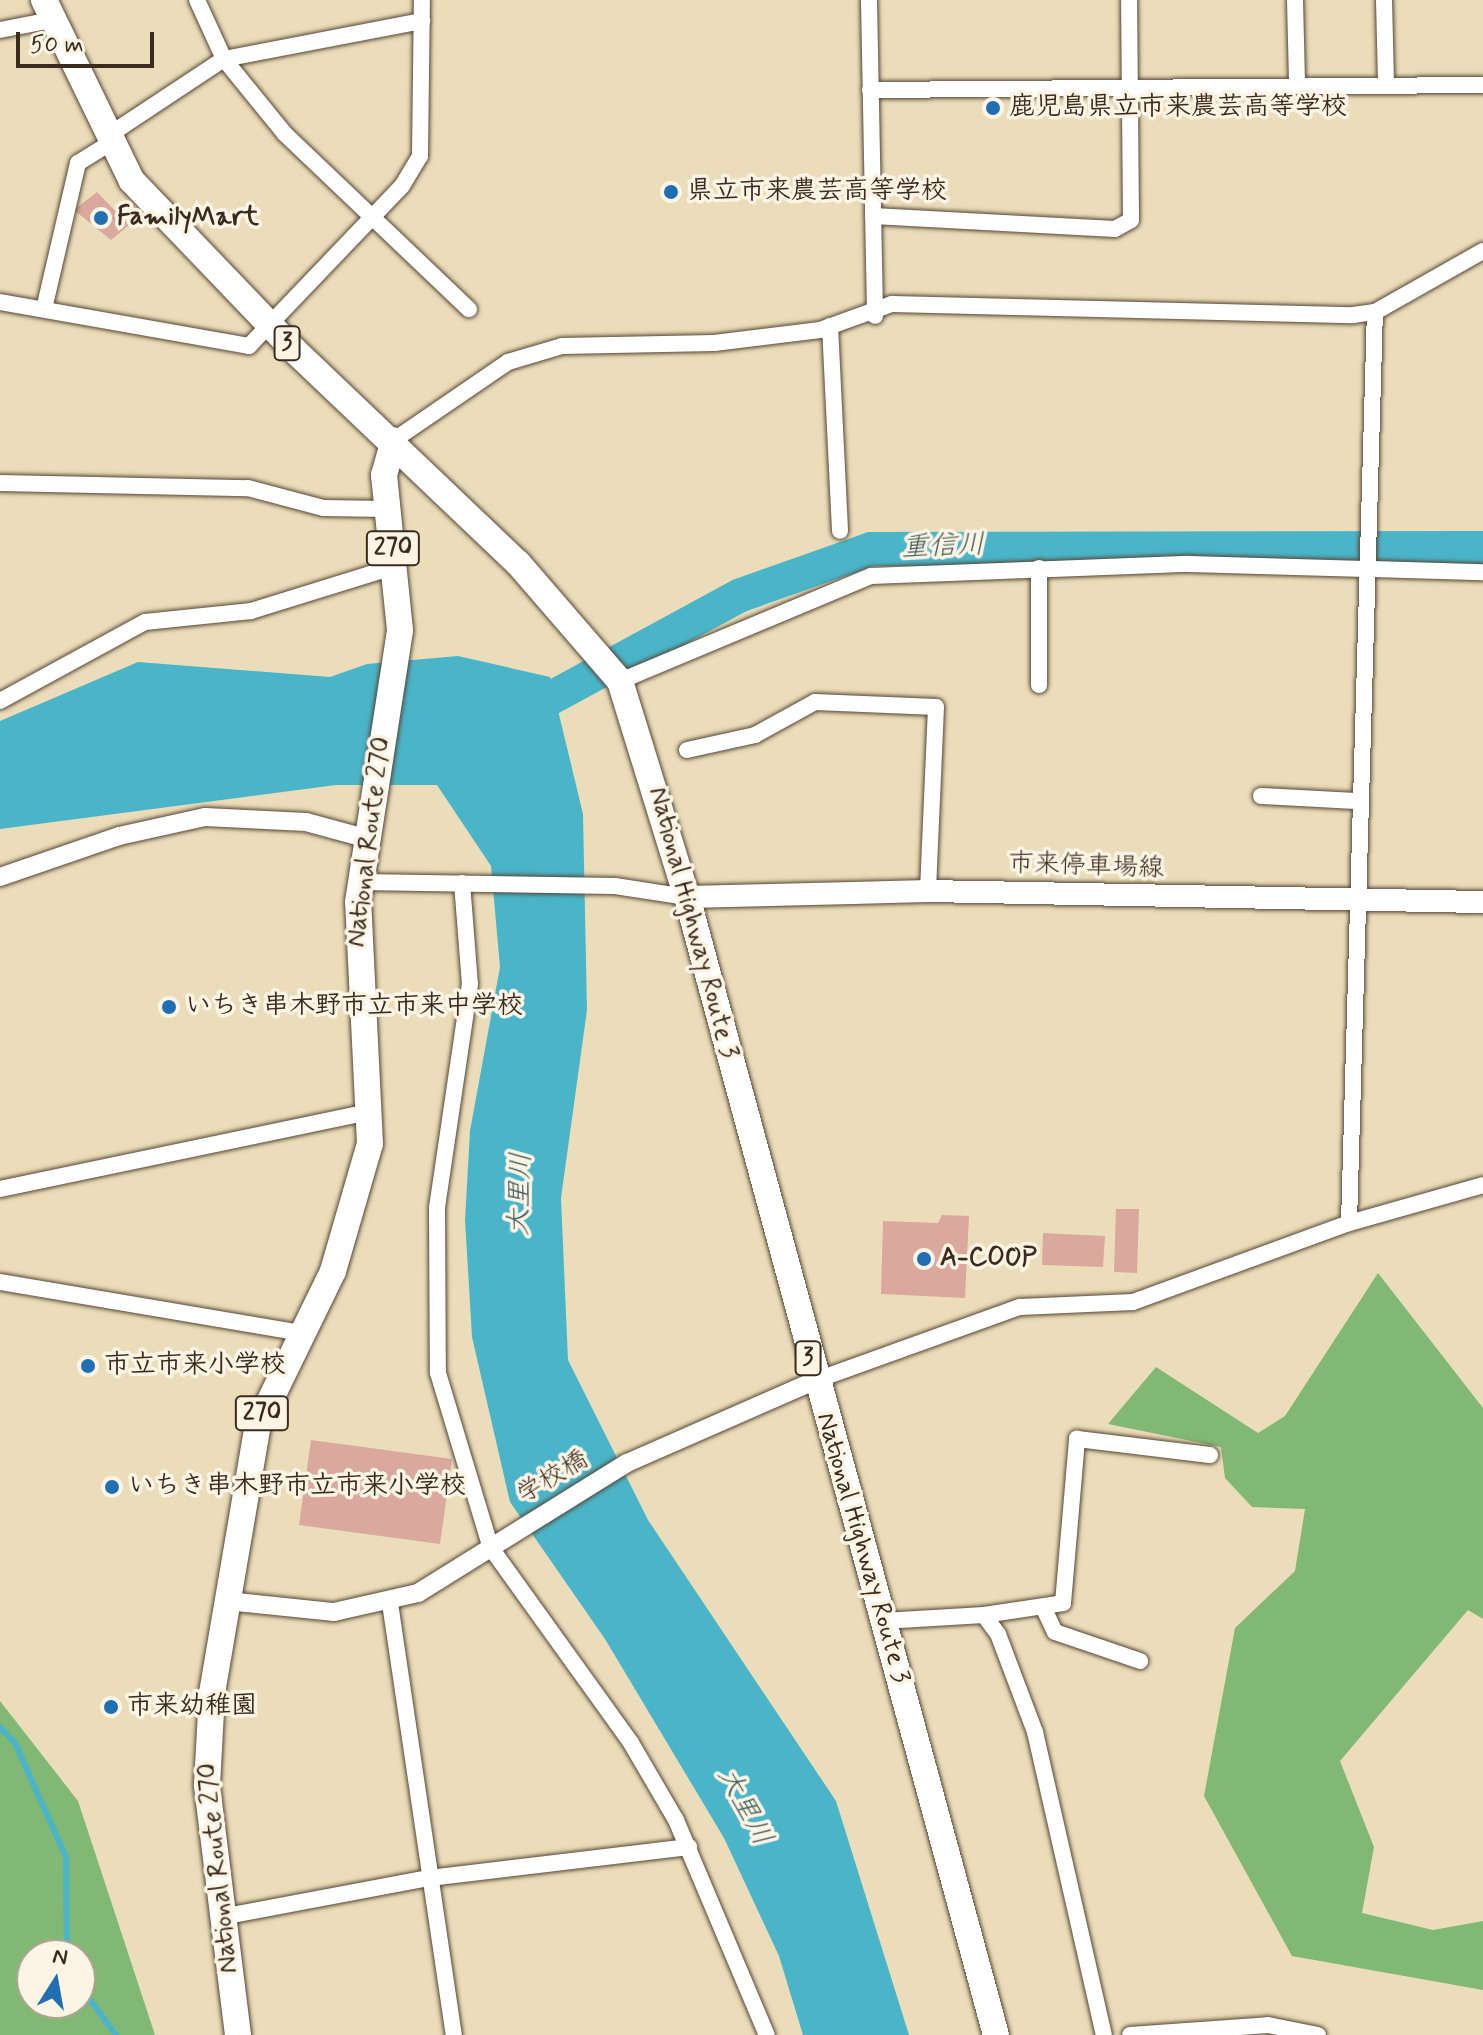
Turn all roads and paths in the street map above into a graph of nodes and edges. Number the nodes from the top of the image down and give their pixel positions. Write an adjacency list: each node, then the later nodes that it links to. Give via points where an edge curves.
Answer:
1 (197, 0): 10 (street)
2 (422, 0): 8 (street)
3 (869, 0): 15 (street)
4 (1129, 0): 14 (street)
5 (1295, 0): 12 (street)
6 (1384, 0): 11 (street)
7 (48, 10): 9 (street); 16 (highway, National Highway Route 3 / 3)
8 (422, 21): 10 (street); 18 (street, via 420,156)
9 (0, 30)
10 (224, 59): 16 (street); 18 (street, via 285,134)
11 (1386, 83): 12 (street); 13 (street)
12 (1297, 84): 14 (street)
13 (1483, 85)
14 (1129, 86): 15 (street); 17 (street, via 1131,220 1115,229)
15 (870, 90): 17 (street)
16 (107, 141): 21 (street, via 78,163); 25 (highway, National Highway Route 3 / 3, via 132,181)
17 (873, 216): 24 (street)
18 (371, 217): 22 (street); 25 (street)
19 (1483, 251): 23 (street)
20 (0, 302): 21 (street)
21 (44, 309): 25 (street, via 235,346 249,346)
22 (469, 309)
23 (1375, 312): 24 (street, via 892,304); 33 (street)
24 (875, 316): 26 (street)
25 (269, 325): 27 (highway, National Highway Route 3 / 3)
26 (830, 326): 27 (street, via 714,343 562,346 508,362); 30 (street)
27 (394, 440): 29 (highway, National Route 270 / 270, via 384,466); 35 (highway, National Highway Route 3 / 3)
28 (0, 483): 29 (street, via 248,488 323,508)
29 (387, 509): 31 (highway, National Route 270 / 270)
30 (840, 531)
31 (396, 566): 37 (street, via 251,611 145,622); 41 (highway, National Route 270 / 270, via 396,658)
32 (1039, 568): 33 (street); 35 (street, via 871,576); 36 (street)
33 (1363, 570): 34 (street); 40 (street)
34 (1483, 572)
35 (620, 681): 46 (highway, National Highway Route 3 / 3)
36 (1039, 685)
37 (0, 701)
38 (687, 750): 45 (street, via 755,735 815,702 936,707)
39 (1261, 796): 40 (street)
40 (1357, 801): 47 (street)
41 (365, 838): 42 (street, via 306,822 205,817 119,836); 43 (highway, National Route 270 / 270)
42 (0, 877)
43 (360, 882): 44 (street); 49 (highway, National Route 270 / 270, via 356,956)
44 (466, 883): 46 (street, via 604,886); 57 (street, via 470,984 437,1208 433,1310 438,1373)
45 (928, 891): 46 (main road, 市来停車場線); 47 (main road, 市来停車場線, via 1291,903)
46 (687, 897): 55 (highway, National Highway Route 3 / 3)
47 (1355, 899): 48 (main road, 市来停車場線); 52 (street)
48 (1483, 902)
49 (370, 1112): 51 (street); 54 (highway, National Route 270 / 270, via 366,1167 345,1241)
50 (1483, 1185): 52 (street)
51 (0, 1189)
52 (1349, 1223): 55 (street, via 1133,1302 1020,1307)
53 (0, 1282): 54 (street)
54 (302, 1333): 58 (highway, National Route 270 / 270, via 258,1425)
55 (814, 1381): 57 (street, 学校橋, via 627,1463); 62 (highway, National Highway Route 3 / 3)
56 (1210, 1455): 60 (street, via 1077,1439 1066,1591 1063,1603)
57 (498, 1542): 59 (street, 学校橋); 64 (street, via 631,1743)
58 (227, 1601): 59 (street, 学校橋, via 334,1612); 66 (highway, National Route 270 / 270, via 207,1785)
59 (390, 1603): 65 (street)
60 (1045, 1611): 61 (street); 63 (street, via 1055,1632)
61 (984, 1615): 62 (street); 71 (street, via 1035,1732)
62 (883, 1621): 70 (highway, National Highway Route 3 / 3)
63 (1140, 1661)
64 (689, 1847): 65 (street); 69 (street)
65 (429, 1878): 66 (street); 68 (street)
66 (222, 1917): 67 (highway, National Route 270 / 270)
67 (238, 2035)
68 (454, 2035)
69 (767, 2035)
70 (996, 2035)
71 (1104, 2035)
72 (1130, 2035): 73 (street, via 1268,2025)
73 (1318, 2035)

